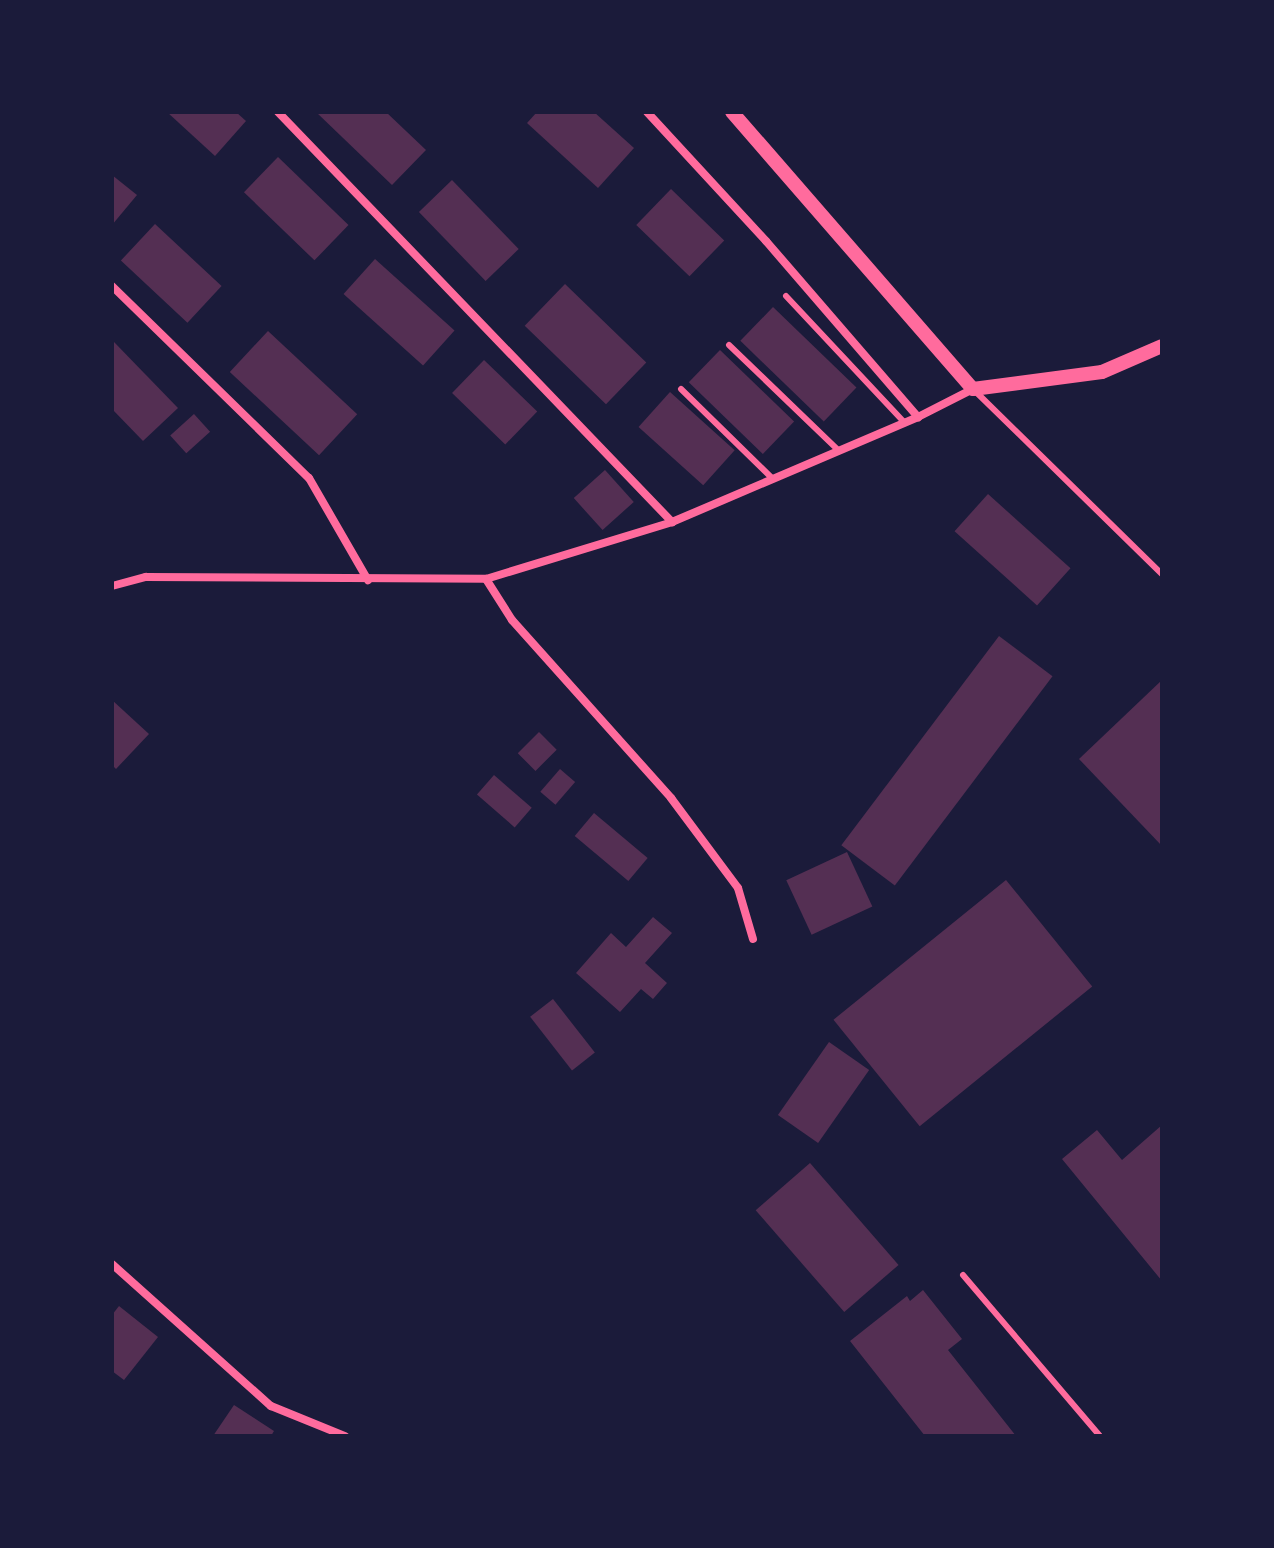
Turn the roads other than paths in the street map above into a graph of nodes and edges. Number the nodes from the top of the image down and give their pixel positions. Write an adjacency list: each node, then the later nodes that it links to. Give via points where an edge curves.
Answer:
1 (278, 112): 14 (street)
2 (647, 112): 10 (street)
3 (732, 112): 9 (street)
4 (112, 286): 17 (street, via 309,478)
5 (786, 296): 11 (lane)
6 (729, 345): 12 (lane)
7 (1162, 346): 9 (street, via 1102,372)
8 (681, 389): 13 (lane)
9 (973, 389): 10 (street); 15 (lane)
10 (918, 417): 11 (street)
11 (905, 423): 12 (street)
12 (839, 451): 13 (street)
13 (773, 479): 14 (street)
14 (672, 522): 16 (street)
15 (1162, 574)
16 (486, 579): 17 (street); 19 (street, via 512,620 671,798 738,888)
17 (368, 580): 18 (street, via 146,577)
18 (112, 586)
19 (753, 939)
20 (112, 1264): 22 (street, via 271,1406)
21 (963, 1275): 23 (lane)
22 (345, 1436)
23 (1100, 1436)

